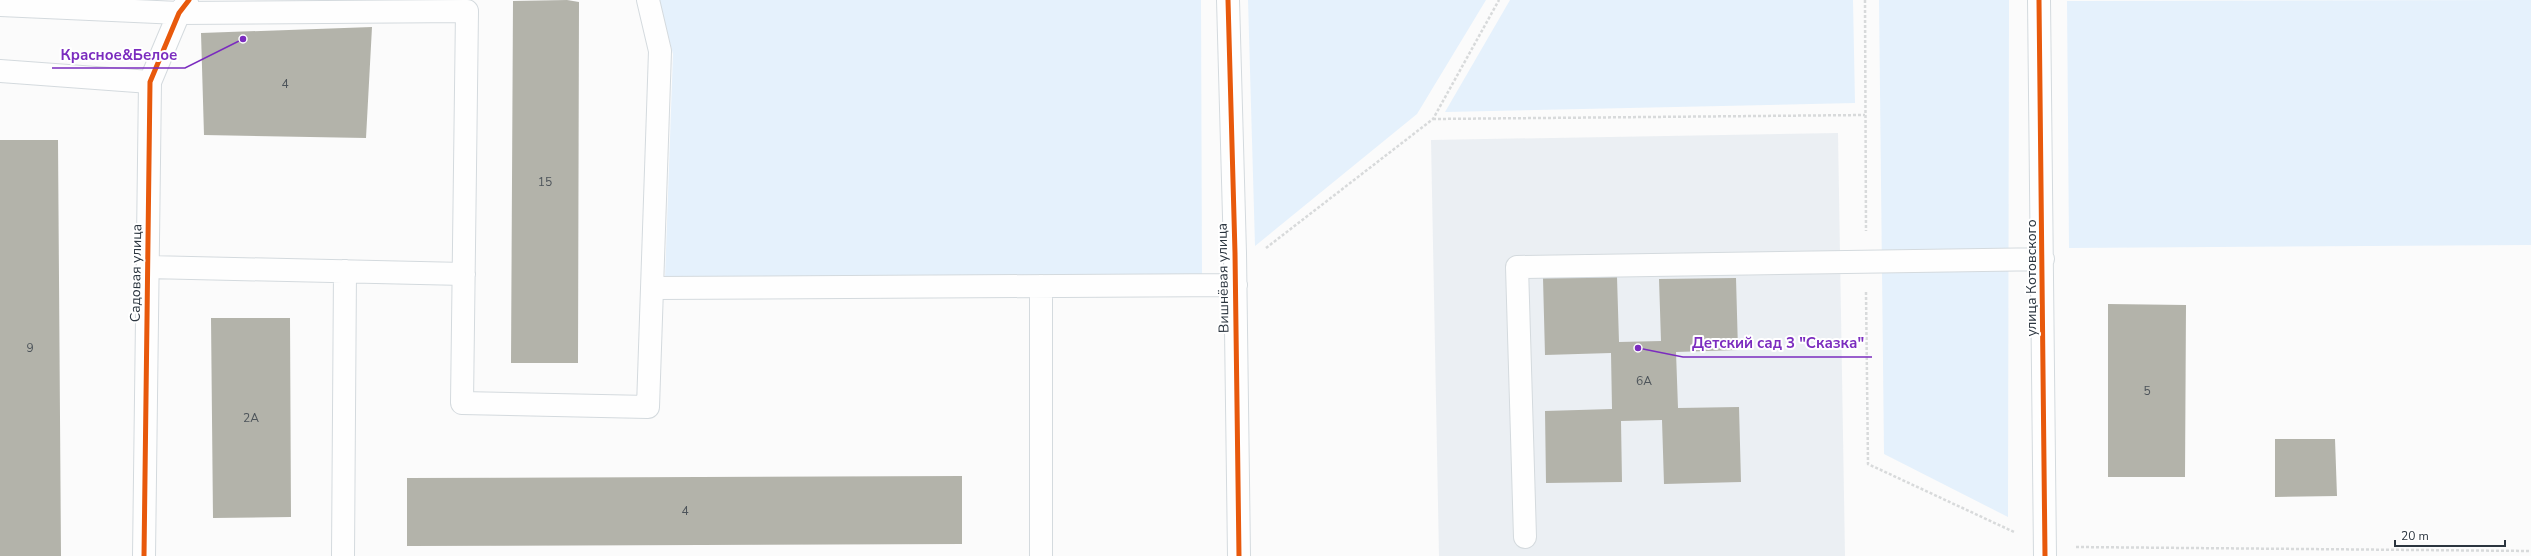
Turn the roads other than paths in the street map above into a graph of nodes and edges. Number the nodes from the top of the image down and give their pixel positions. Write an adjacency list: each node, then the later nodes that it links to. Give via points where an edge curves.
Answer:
1 (648, 0): 14 (street, via 660,52)
2 (1228, 0): 12 (street, Вишнёвая улица)
3 (2040, 0): 8 (street, улица Котовского)
4 (0, 5): 5 (street)
5 (184, 6): 7 (street, Садовая улица); 11 (street, via 467,11)
6 (0, 71): 7 (street)
7 (150, 82): 9 (street, Садовая улица)
8 (2043, 259): 15 (street, via 1517,267); 20 (street, улица Котовского)
9 (148, 267): 10 (street); 16 (street, Садовая улица)
10 (345, 271): 11 (street); 17 (street)
11 (464, 274): 14 (street, via 462,403 648,407)
12 (1235, 278): 13 (street); 19 (street, Вишнёвая улица)
13 (1041, 286): 14 (street); 18 (street)
14 (654, 288)
15 (1525, 537)
16 (144, 556)
17 (343, 556)
18 (1041, 556)
19 (1239, 556)
20 (2045, 556)

